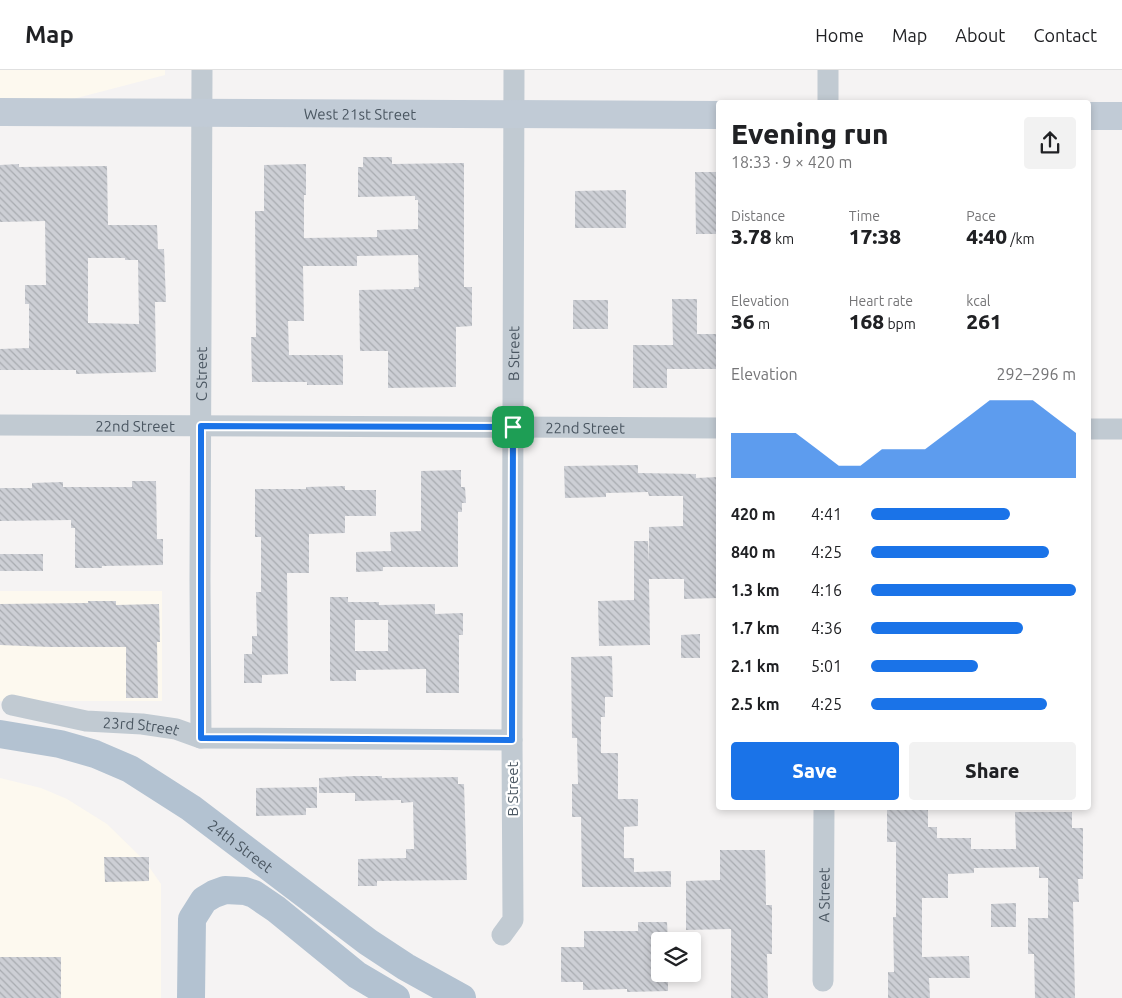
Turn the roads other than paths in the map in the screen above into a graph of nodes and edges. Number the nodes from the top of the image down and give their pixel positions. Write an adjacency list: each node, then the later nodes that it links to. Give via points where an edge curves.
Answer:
1 (202, 70): 6 (street, C Street)
2 (514, 70): 7 (street, B Street)
3 (828, 70): 4 (street)
4 (828, 100)
5 (0, 112): 6 (street, West 21st Street)
6 (202, 112): 7 (street, West 21st Street); 12 (street, C Street)
7 (514, 114): 8 (street, West 21st Street); 13 (street, B Street)
8 (716, 115)
9 (1091, 116): 10 (street)
10 (1122, 116)
11 (0, 425): 12 (street, 22nd Street)
12 (201, 426): 13 (street, 22nd Street); 19 (street, C Street)
13 (513, 427): 14 (street, 22nd Street); 20 (street, B Street)
14 (716, 428)
15 (1091, 429): 16 (street)
16 (1122, 429)
17 (12, 705): 19 (street, 23rd Street, via 86,721 176,729)
18 (0, 734): 26 (main road, 24th Street, via 60,744 130,769 191,808 368,942)
19 (201, 738): 20 (street, 23rd Street)
20 (512, 740): 22 (street, B Street, via 513,920)
21 (824, 810): 23 (street, A Street)
22 (502, 935)
23 (823, 982)
24 (191, 998): 25 (main road, via 192,919 204,900 224,890 238,890 254,894 276,909 357,975)
25 (396, 998)
26 (462, 998)

